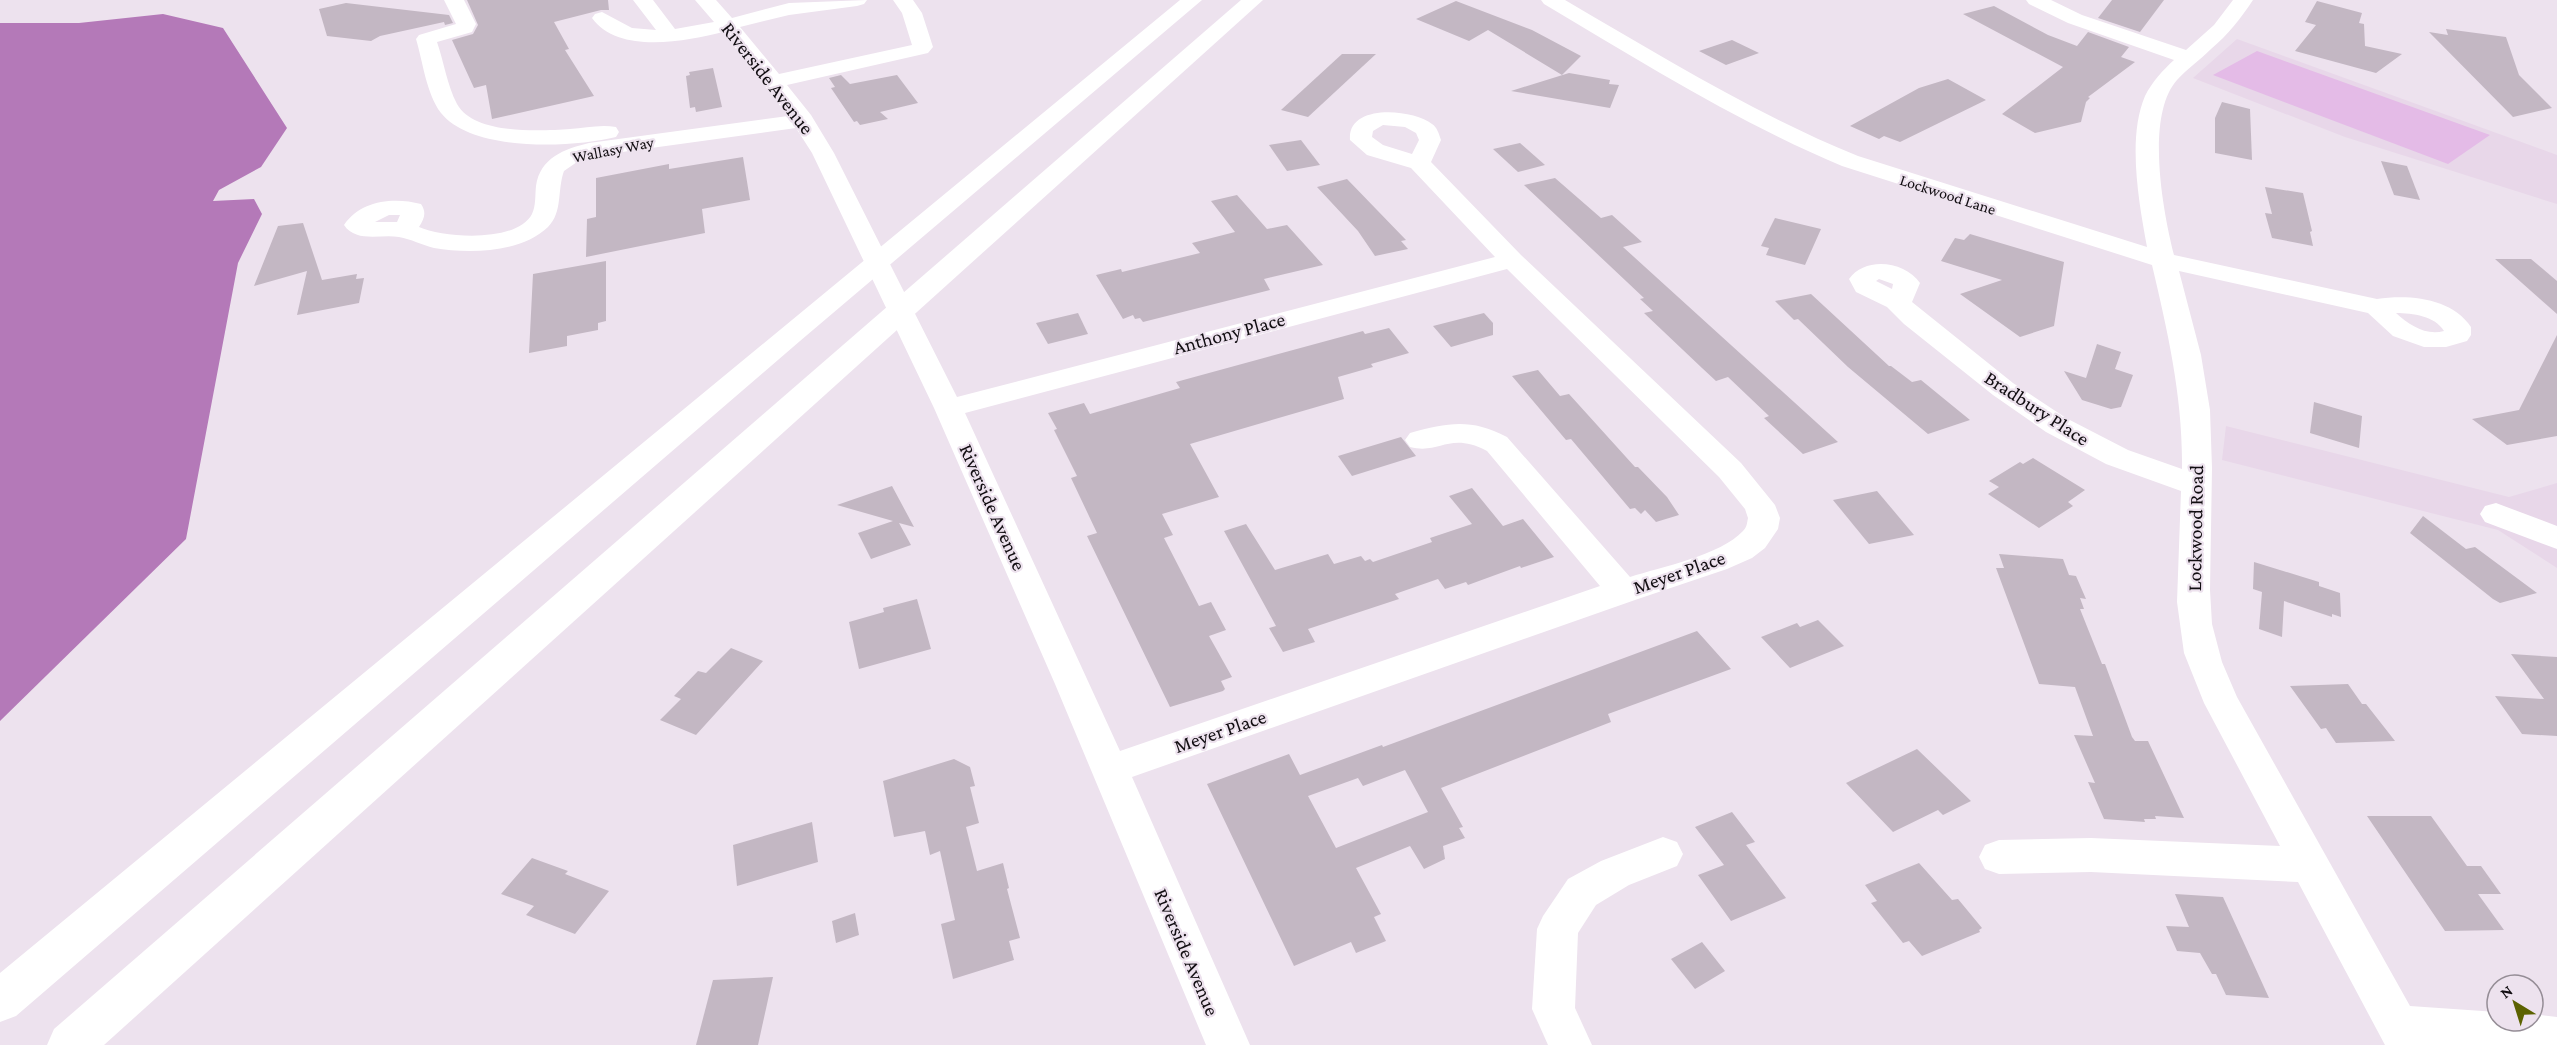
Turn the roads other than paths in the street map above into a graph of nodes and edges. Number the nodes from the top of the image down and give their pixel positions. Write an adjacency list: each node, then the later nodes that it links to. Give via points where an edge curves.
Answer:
1 (454, 0): 18 (street, via 465,28 426,39 450,111 484,132 505,136 599,133 725,116)
2 (643, 0): 13 (street)
3 (705, 0): 12 (street, Riverside Avenue)
4 (857, 0): 12 (street, via 789,9)
5 (903, 0): 17 (street, via 912,13 909,33 922,47 914,52)
6 (1192, 0): 35 (highway)
7 (1253, 0): 38 (highway)
8 (1551, 0): 22 (street, Lockwood Lane, via 1746,112 1819,149)
9 (2036, 0): 15 (street, via 2074,19)
10 (2243, 0): 15 (street, Lockwood Road, via 2222,28)
11 (602, 18): 13 (street, via 625,34)
12 (727, 24): 13 (street); 16 (street, Riverside Avenue)
13 (670, 35)
14 (784, 58): 16 (street)
15 (2189, 58): 22 (street, Lockwood Road, via 2166,79 2153,105 2149,198)
16 (760, 64): 17 (street, Riverside Avenue)
17 (775, 81): 18 (street, Riverside Avenue)
18 (798, 112): 20 (street, Wallasy Way, via 589,150 563,159 552,166 546,213 526,232 501,241 417,238); 25 (street, Riverside Avenue, via 824,153)
19 (1419, 163): 21 (street, Meyer Place)
20 (405, 230)
21 (1512, 260): 25 (street, Anthony Place); 30 (street, Meyer Place, via 1730,470 1759,505 1764,519 1754,540 1741,550)
22 (2163, 260): 24 (street, Lockwood Lane); 27 (street, Lockwood Road, via 2193,389)
23 (1896, 301): 27 (street, Bradbury Place, via 2003,389 2056,425 2117,457)
24 (2377, 307)
25 (948, 408): 31 (street, Riverside Avenue)
26 (1420, 440): 30 (street, via 1457,430 1478,433 1497,444)
27 (2196, 485): 34 (street, Lockwood Road, via 2195,620 2205,667)
28 (2496, 514): 29 (street)
29 (2557, 538)
30 (1623, 591): 31 (street, Meyer Place)
31 (1109, 770): 39 (street, Riverside Avenue)
32 (1663, 854): 40 (street, via 1615,873 1582,892 1558,929 1553,1010)
33 (1999, 857): 34 (street, via 2091,855)
34 (2308, 866): 36 (street, Lockwood Road)
35 (0, 1001)
36 (2402, 1035): 37 (street, via 2511,1032)
37 (2557, 1038)
38 (70, 1045)
39 (1228, 1045)
40 (1570, 1045)

